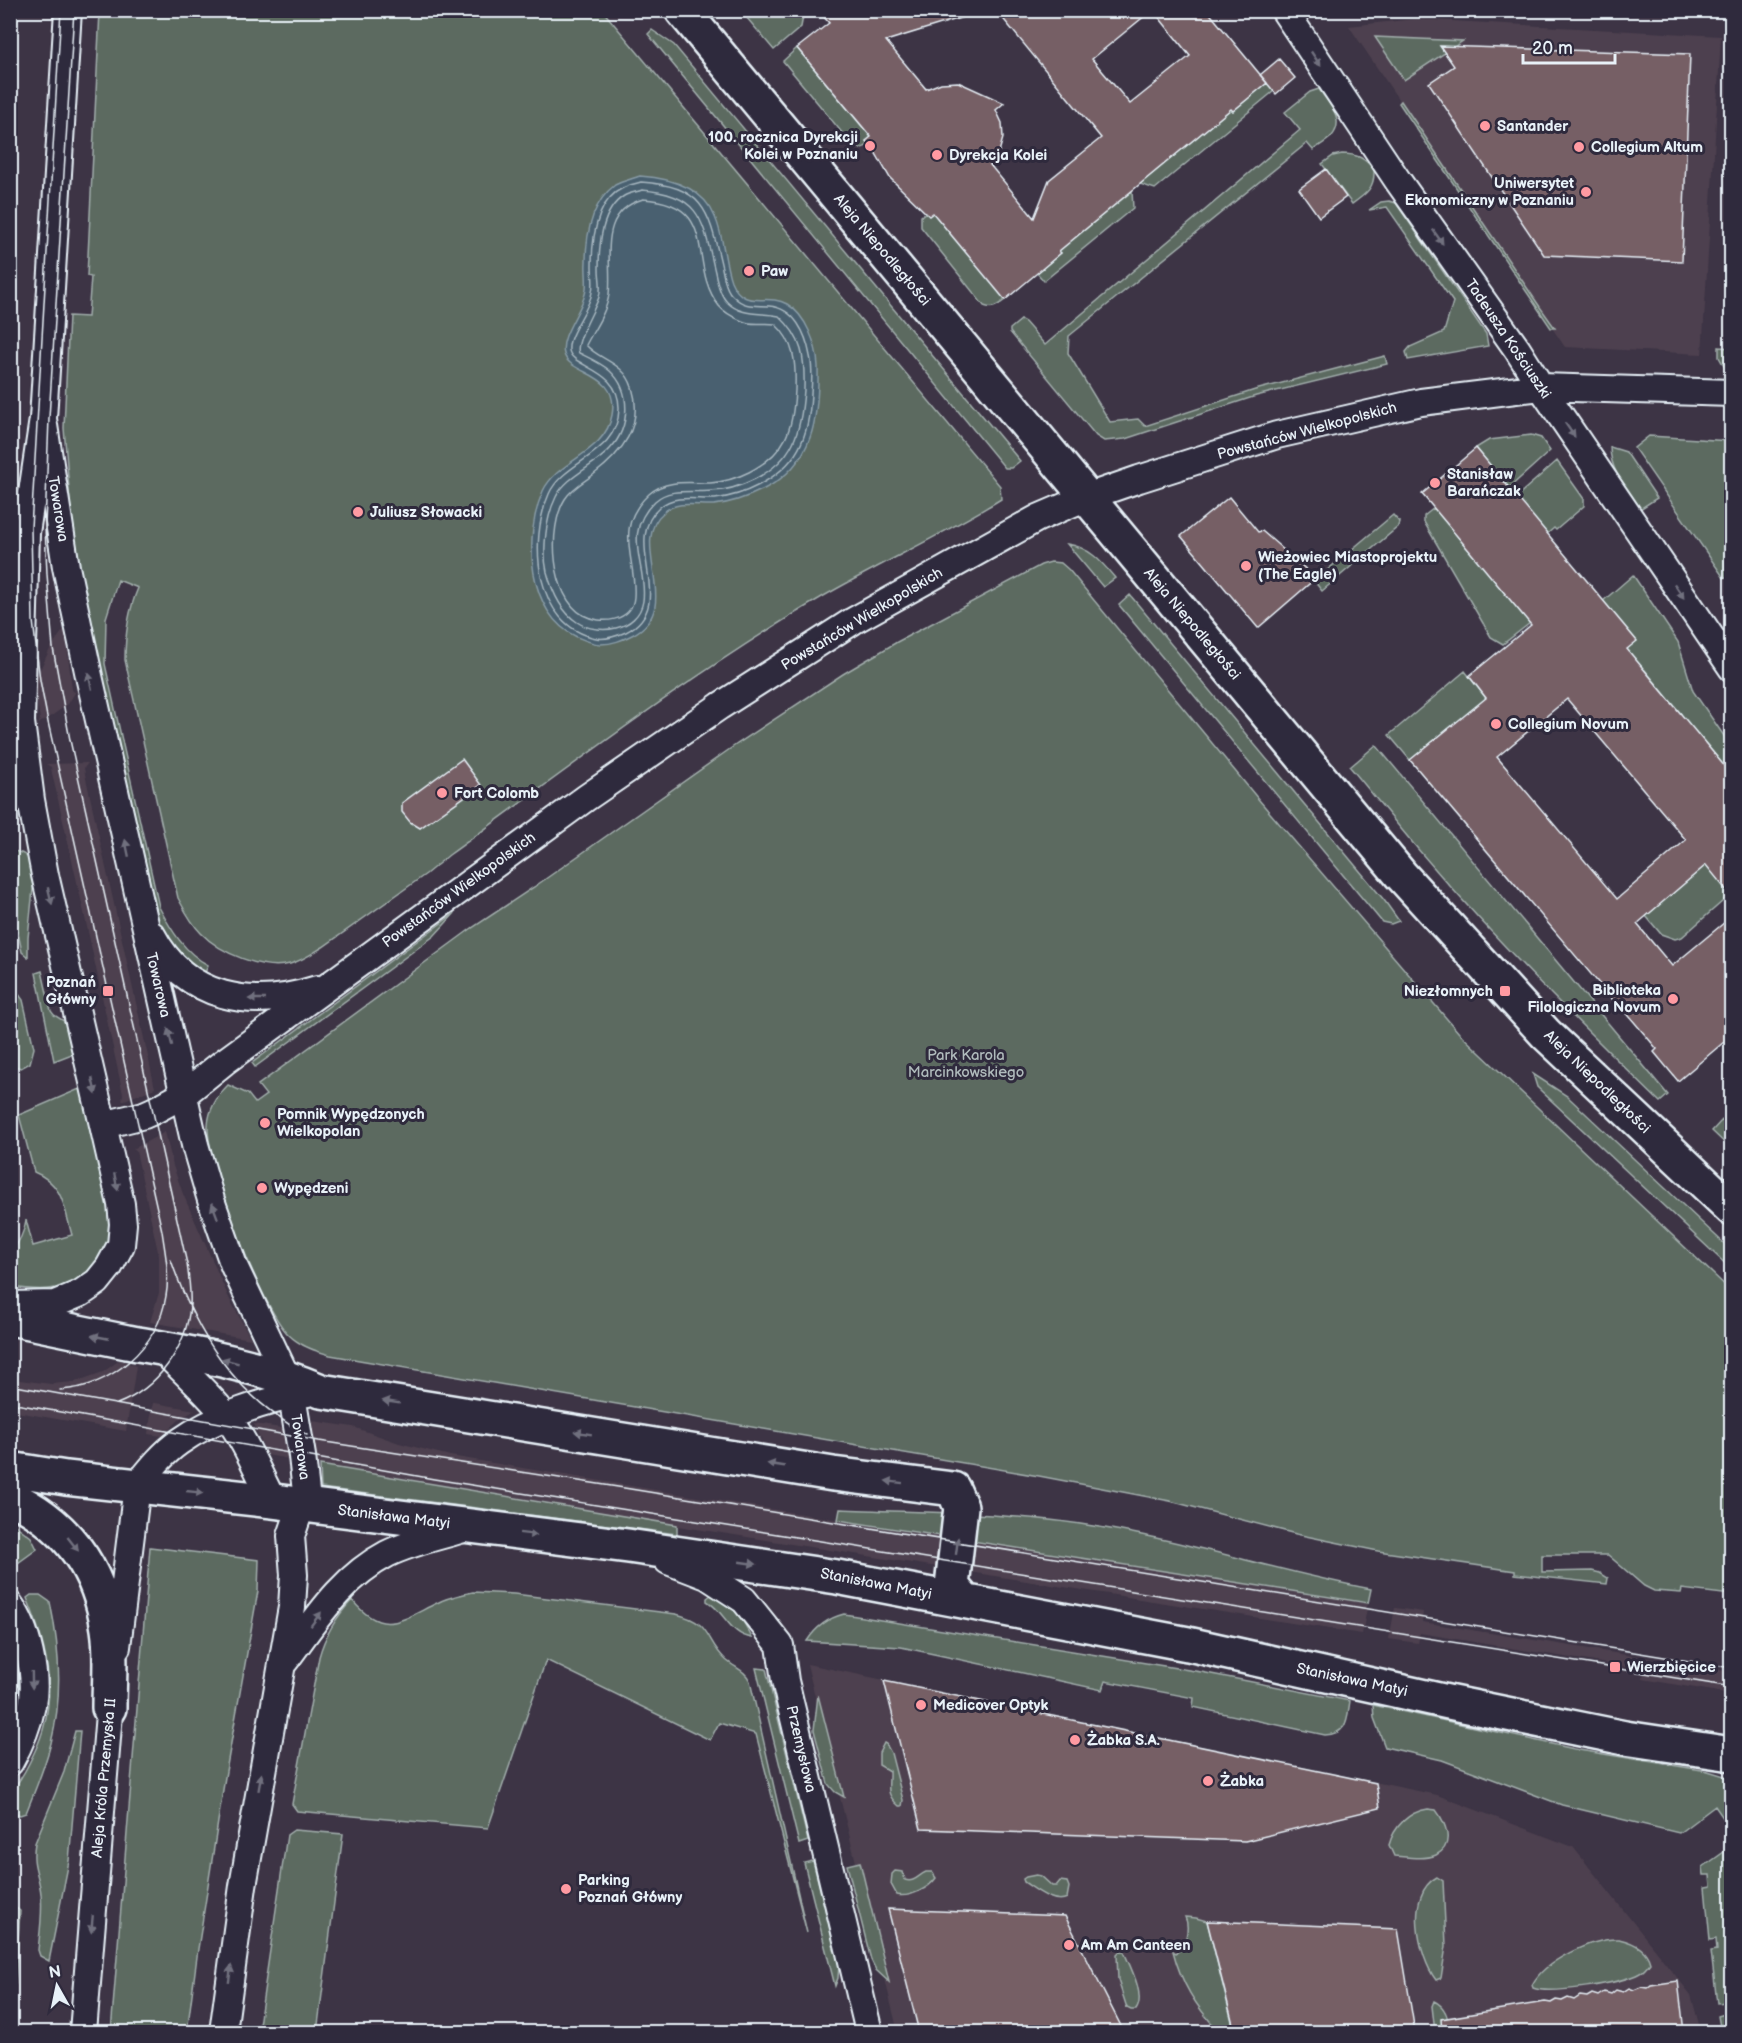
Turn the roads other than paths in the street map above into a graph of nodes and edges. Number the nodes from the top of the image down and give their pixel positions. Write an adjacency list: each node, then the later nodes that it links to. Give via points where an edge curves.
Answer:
1 (68, 10): 6 (street, Towarowa)
2 (682, 10): 7 (street, Aleja Niepodległości)
3 (1284, 10): 4 (street, Tadeusza Kościuszki, one-way to 4)
4 (1541, 387): 5 (street, Powstańców Wielkopolskich); 7 (street, Powstańców Wielkopolskich, via 1421,402 1277,435); 8 (street, Tadeusza Kościuszki, one-way to 8)
5 (1731, 393)
6 (43, 419): 9 (street, Towarowa, one-way to 6, via 66,567); 12 (street, Towarowa, one-way to 12, via 26,533 21,722 45,875)
7 (1087, 497): 10 (street, Powstańców Wielkopolskich, via 1019,527 800,654 586,798); 13 (street, Aleja Niepodległości, via 1401,875 1505,991)
8 (1731, 669)
9 (139, 905): 10 (street, one-way to 9, via 300,994 268,999 237,998 209,990 186,977 162,953); 11 (street, Towarowa, one-way to 9)
10 (334, 982): 11 (street, Powstańców Wielkopolskich)
11 (183, 1095): 12 (street, Powstańców Wielkopolskich, via 144,1115); 17 (street, Towarowa, one-way to 11, via 234,1266 211,1200)
12 (104, 1125): 14 (street, Towarowa, one-way to 14, via 121,1204 121,1245 97,1282 81,1293 55,1304)
13 (1731, 1209)
14 (10, 1305)
15 (10, 1318): 16 (street, one-way to 15)
16 (158, 1346): 17 (street, one-way to 16, via 198,1353); 18 (street)
17 (300, 1388): 18 (street); 22 (street, Towarowa, via 306,1492); 25 (street, one-way to 17, via 952,1586 961,1507 952,1489 833,1474)
18 (226, 1416): 20 (street, via 178,1443); 22 (street)
19 (10, 1469): 20 (street, Stanisława Matyi)
20 (137, 1486): 22 (street, Stanisława Matyi, one-way to 22); 28 (street, Aleja Króla Przemysła II)
21 (10, 1497): 28 (street, one-way to 28, via 36,1510 64,1533 94,1581 108,1631)
22 (288, 1503): 23 (street, Stanisława Matyi); 27 (street, Towarowa, via 294,1590)
23 (470, 1527): 24 (street, Stanisława Matyi, one-way to 24); 27 (street, one-way to 23, via 333,1597 362,1569 389,1554)
24 (628, 1546): 25 (street, Stanisława Matyi, one-way to 25, via 827,1575); 33 (street, Przemysłowa, via 707,1576 730,1589 744,1600 780,1645)
25 (965, 1602): 29 (street, Stanisława Matyi, via 1188,1644 1625,1738)
26 (10, 1605): 30 (street, one-way to 30, via 26,1633 33,1703 22,1741)
27 (281, 1666): 32 (street, one-way to 27, via 243,1886)
28 (109, 1708): 31 (street, Aleja Króla Przemysła II, one-way to 31)
29 (1731, 1754)
30 (10, 1762)
31 (83, 2032)
32 (223, 2032)
33 (869, 2032)

